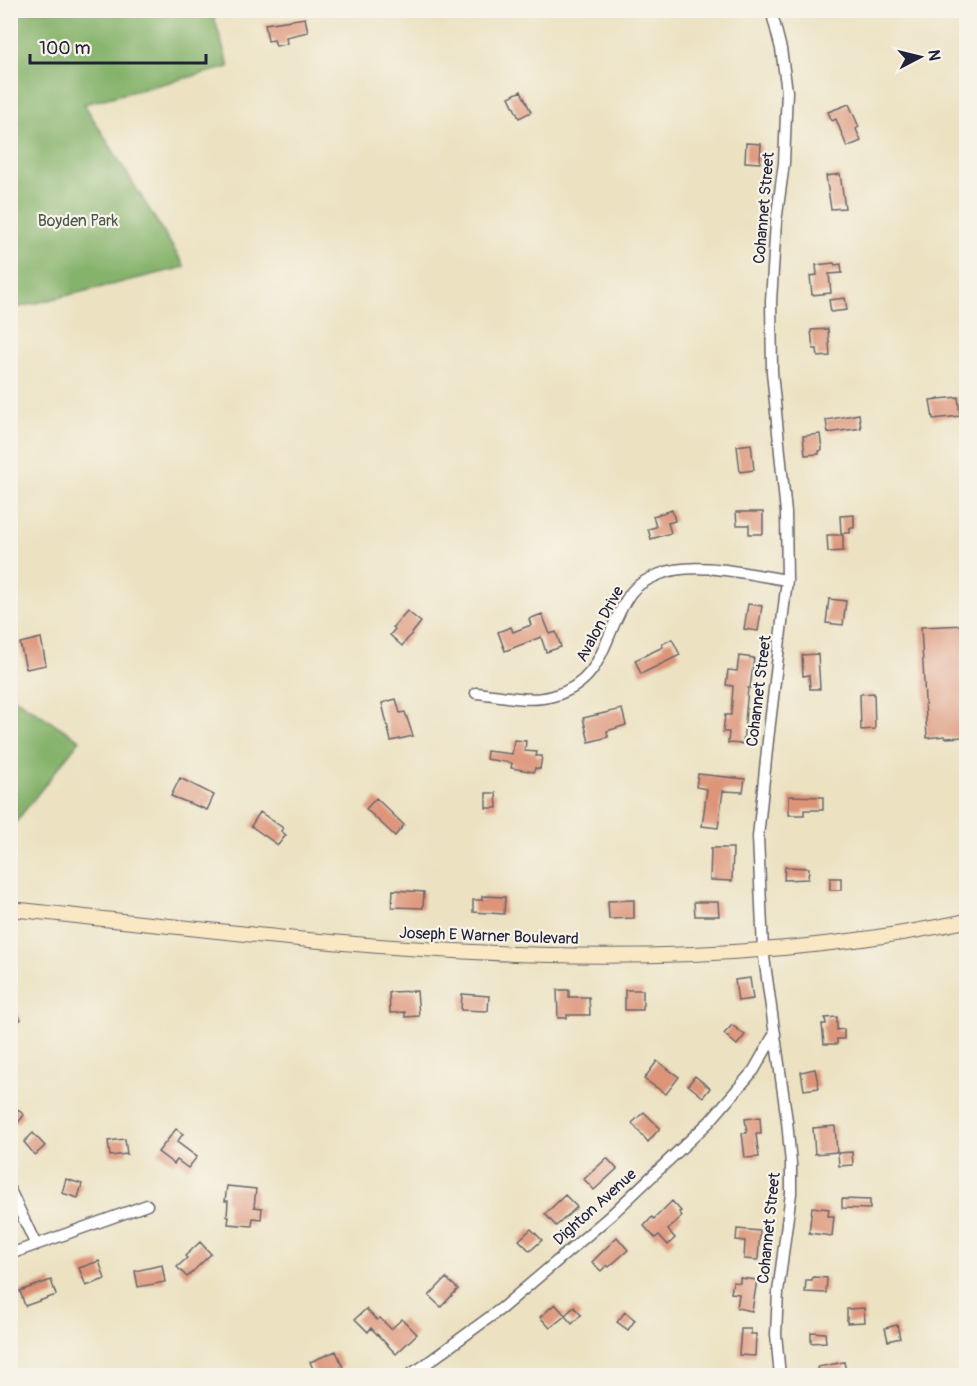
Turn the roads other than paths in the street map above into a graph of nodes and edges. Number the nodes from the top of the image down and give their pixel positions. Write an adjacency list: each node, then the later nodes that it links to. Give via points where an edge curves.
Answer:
1 (771, 10): 2 (street, Cohannet Street, via 787,91 771,313 772,372 786,513)
2 (787, 580): 3 (street, Avalon Drive, via 711,570 662,573 631,592 591,674 573,688 535,698); 6 (street, Cohannet Street, via 758,837)
3 (476, 693)
4 (10, 909): 6 (main road, Joseph E Warner Boulevard, via 434,951 618,956)
5 (966, 921): 6 (main road, Joseph E Warner Boulevard)
6 (763, 950): 7 (street, Cohannet Street)
7 (775, 1034): 12 (street, Dighton Avenue, via 754,1070 702,1129 610,1216 502,1308); 15 (street, Cohannet Street, via 791,1164 778,1292)
8 (10, 1190): 10 (street)
9 (147, 1205): 10 (street)
10 (36, 1245): 11 (street)
11 (10, 1254)
12 (422, 1367): 13 (street, Dighton Avenue); 14 (street)
13 (408, 1376)
14 (431, 1376)
15 (780, 1376)

